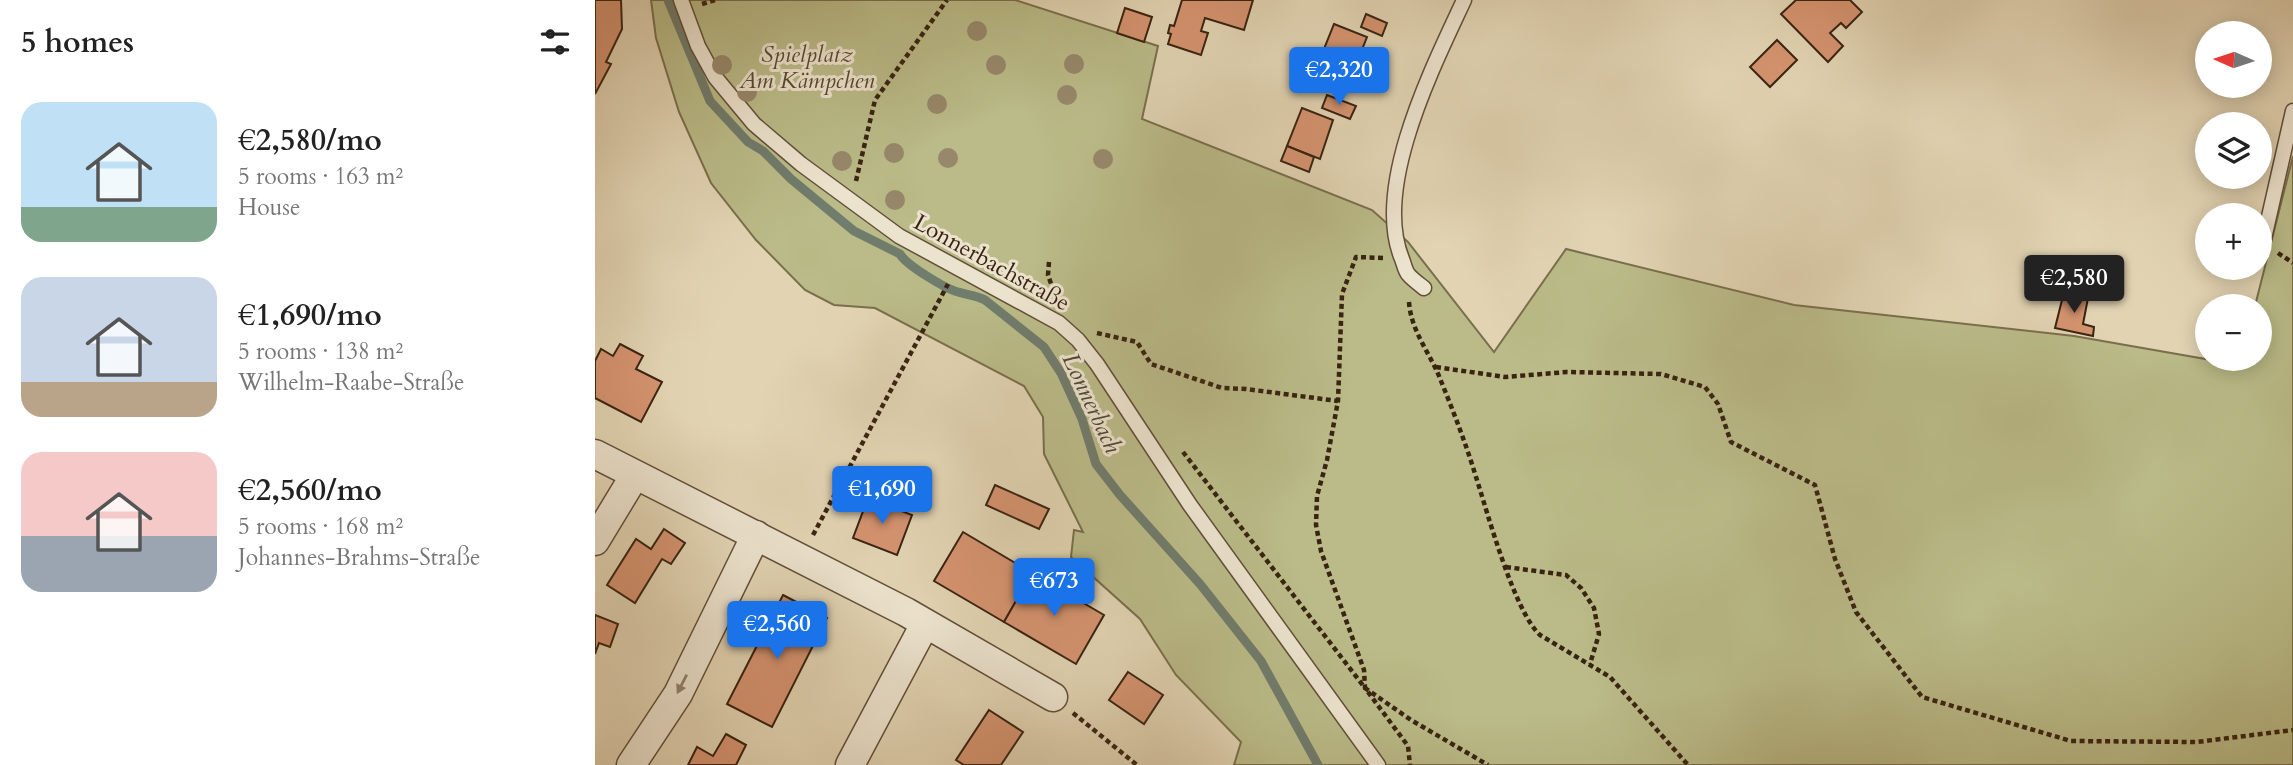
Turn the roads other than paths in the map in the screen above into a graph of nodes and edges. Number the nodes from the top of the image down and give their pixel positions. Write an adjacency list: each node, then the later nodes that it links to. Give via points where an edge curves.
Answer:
1 (681, 0): 14 (lane, Lonnerbachstraße, via 715,77 754,124 899,236 1059,323 1078,340 1190,505)
2 (1464, 0): 5 (lane, via 1413,121 1392,222 1407,274)
3 (2293, 111): 4 (lane)
4 (2272, 203)
5 (1424, 288)
6 (595, 454): 7 (street)
7 (635, 475): 8 (street); 9 (street)
8 (756, 536): 10 (street); 12 (street, one-way to 12, via 678,694)
9 (595, 541)
10 (925, 624): 11 (street); 13 (street)
11 (1053, 697)
12 (631, 765)
13 (850, 765)
14 (1378, 765)

